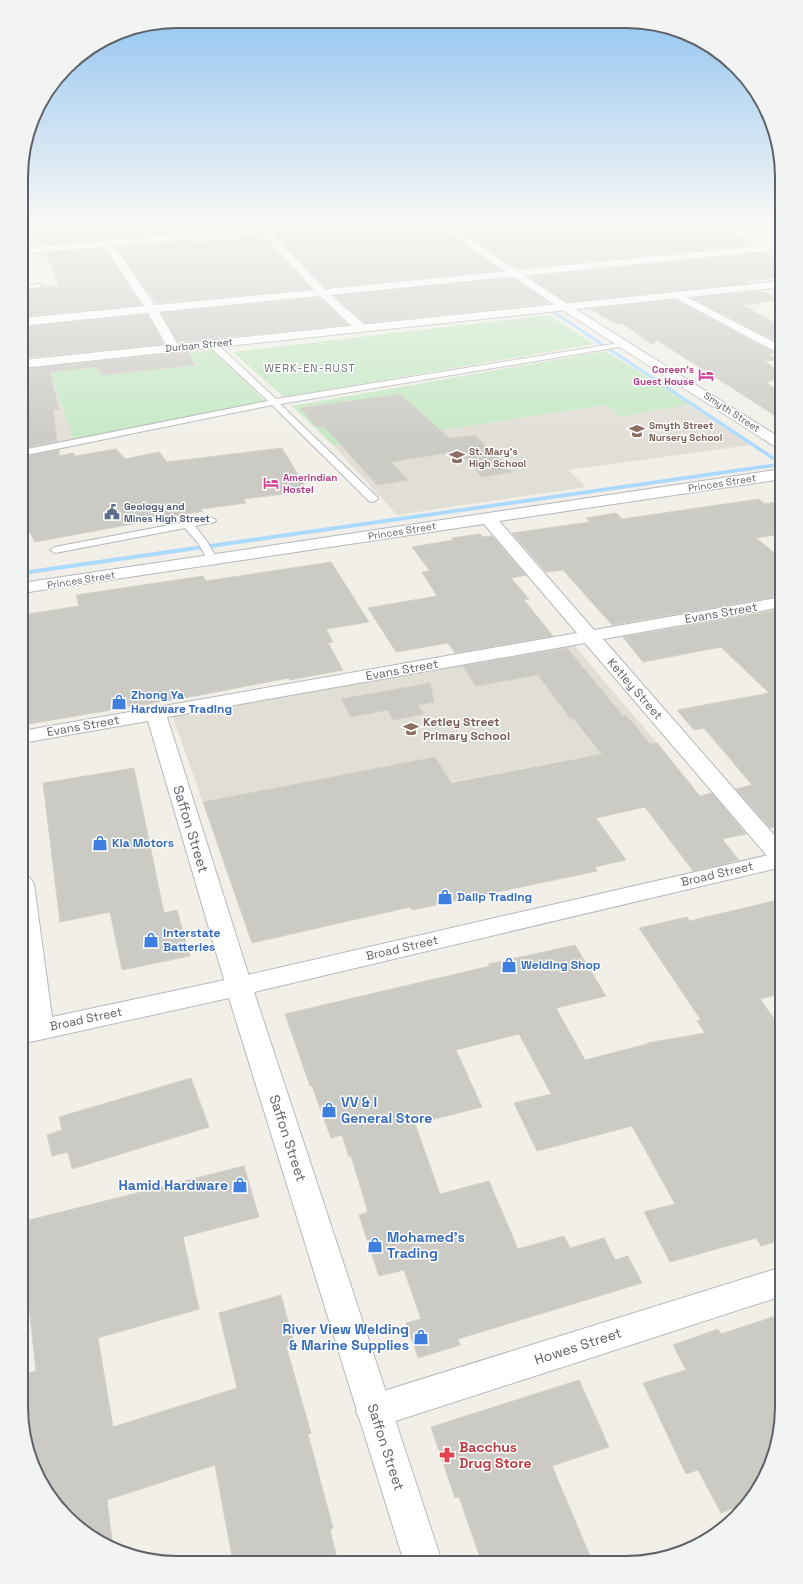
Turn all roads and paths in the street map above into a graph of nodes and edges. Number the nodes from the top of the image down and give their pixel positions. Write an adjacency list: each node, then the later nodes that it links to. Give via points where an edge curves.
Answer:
1 (144, 297): 8 (street)
2 (273, 297): 8 (street)
3 (327, 297): 10 (street)
4 (550, 297): 7 (street, Smyth Street)
5 (659, 297): 7 (street, Durban Street)
6 (681, 297): 13 (street)
7 (565, 307): 10 (street, Durban Street); 12 (street, Smyth Street)
8 (152, 309): 9 (street); 14 (street)
9 (28, 321)
10 (361, 328): 11 (street, Durban Street)
11 (212, 344): 14 (street, Durban Street); 16 (lane)
12 (625, 344): 16 (lane); 17 (street, Smyth Street)
13 (775, 346)
14 (174, 348): 15 (street, Durban Street)
15 (28, 363)
16 (274, 402): 18 (lane); 20 (lane)
17 (775, 439)
18 (28, 452)
19 (775, 475): 21 (street, Princes Street)
20 (374, 499)
21 (488, 518): 25 (street, Princes Street); 28 (street, Ketley Street)
22 (211, 520): 23 (lane)
23 (188, 525): 24 (lane); 25 (lane)
24 (55, 550)
25 (208, 551): 26 (street, Princes Street)
26 (28, 587)
27 (775, 603): 28 (street, Evans Street)
28 (590, 636): 29 (street, Evans Street); 31 (street, Ketley Street)
29 (156, 713): 30 (street, Evans Street); 34 (street, Saffon Street)
30 (28, 736)
31 (775, 851)
32 (775, 861): 34 (street, Broad Street)
33 (28, 983): 35 (street)
34 (239, 986): 35 (street, Broad Street); 37 (street, Saffon Street)
35 (31, 1032)
36 (775, 1283): 37 (street, Howes Street)
37 (374, 1411): 38 (street, Saffon Street)
38 (421, 1556)

